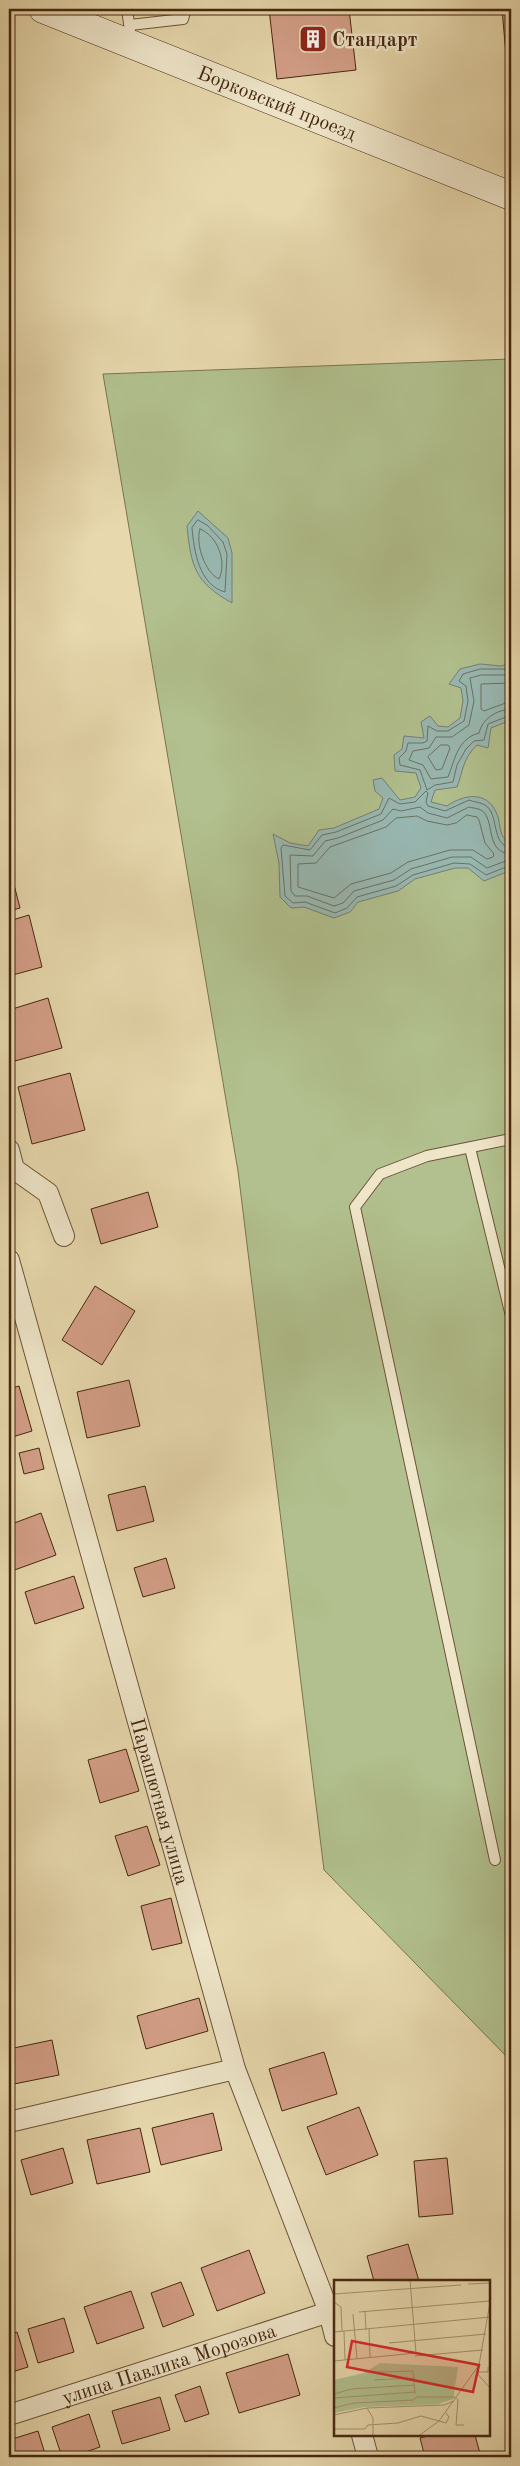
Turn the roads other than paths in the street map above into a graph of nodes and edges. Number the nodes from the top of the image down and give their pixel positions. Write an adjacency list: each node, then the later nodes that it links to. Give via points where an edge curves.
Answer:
1 (43, 9): 4 (street, Борковский проезд)
2 (128, 9): 4 (lane)
3 (186, 9): 4 (lane, via 183,19)
4 (131, 35): 5 (street, Борковский проезд)
5 (511, 196)
6 (511, 1139): 7 (lane)
7 (470, 1148): 11 (lane); 12 (lane, via 427,1156 380,1174 355,1207)
8 (9, 1150): 9 (street, via 14,1169 48,1193)
9 (64, 1236)
10 (9, 1260): 13 (street, Парашютная улица)
11 (511, 1316)
12 (495, 1860)
13 (235, 2069): 14 (street); 15 (street, Парашютная улица)
14 (9, 2122)
15 (329, 2312): 16 (street, Парашютная улица); 17 (street, улица Павлика Морозова)
16 (334, 2332)
17 (9, 2416)
18 (362, 2436): 19 (street)
19 (368, 2457)

